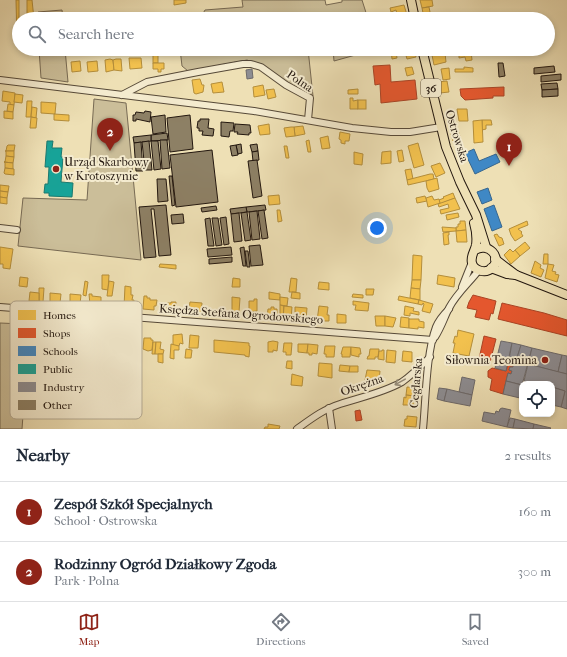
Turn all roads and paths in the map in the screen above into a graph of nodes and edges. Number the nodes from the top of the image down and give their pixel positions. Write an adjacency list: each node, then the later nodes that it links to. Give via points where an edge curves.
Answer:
1 (411, 0): 2 (main road)
2 (414, 12)
3 (424, 56): 7 (main road, Ostrowska / 36)
4 (0, 80): 5 (street)
5 (122, 95): 6 (street, via 254,110); 6 (street, Polna, via 147,82 250,64 310,98)
6 (308, 120): 7 (street, via 391,132)
7 (441, 127): 8 (main road, Ostrowska / 36, via 451,160)
8 (470, 205): 11 (main road, Ostrowska / 36, via 480,225); 12 (main road, Ostrowska / 36, via 476,232)
9 (0, 228): 10 (street)
10 (17, 230)
11 (486, 247): 12 (main road); 13 (main road, 36, via 492,251)
12 (475, 250): 14 (main road, 36)
13 (495, 259): 15 (main road); 17 (main road, 36)
14 (472, 262): 16 (main road); 18 (street, Ceglarska)
15 (491, 268): 16 (main road, 36); 17 (main road, 36)
16 (479, 270): 18 (street, Ceglarska)
17 (516, 275): 19 (main road, 36)
18 (462, 289): 23 (street, Ceglarska)
19 (567, 295)
20 (0, 308): 21 (street, Księdza Stefana Ogrodowskiego)
21 (10, 309)
22 (142, 318): 23 (street, Księdza Stefana Ogrodowskiego)
23 (433, 340): 24 (street, Ceglarska)
24 (430, 357): 25 (street, Okrężna, one-way to 25, via 400,382 380,392); 28 (street, Ceglarska)
25 (329, 408): 26 (street, Okrężna); 27 (street)
26 (297, 429)
27 (332, 429)
28 (423, 429)

